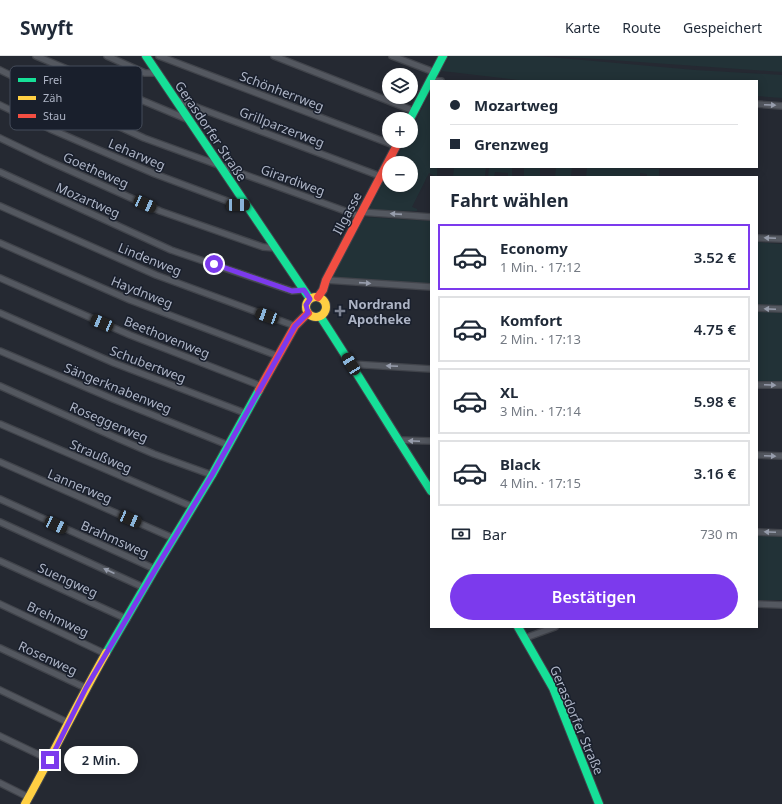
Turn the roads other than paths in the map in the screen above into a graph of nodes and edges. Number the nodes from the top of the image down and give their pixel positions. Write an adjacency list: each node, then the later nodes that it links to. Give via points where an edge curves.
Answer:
1 (36, 56): 8 (street)
2 (107, 56): 9 (street)
3 (146, 56): 13 (street, Gerasdorfer Straße)
4 (159, 56): 27 (street, Schönherrweg)
5 (274, 56): 22 (street)
6 (392, 56): 12 (street)
7 (443, 56): 12 (street)
8 (60, 66)
9 (129, 66)
10 (0, 70): 14 (street, Girardiweg)
11 (142, 72): 13 (street)
12 (434, 72): 15 (street)
13 (157, 73): 16 (street, Gerasdorfer Straße)
14 (10, 75)
15 (430, 80): 22 (street)
16 (175, 99): 23 (street, Gerasdorfer Straße); 31 (street, Grillparzerweg)
17 (142, 101): 23 (street)
18 (758, 104): 20 (street, one-way to 20)
19 (0, 106): 21 (street, Leharweg)
20 (782, 106)
21 (10, 111)
22 (414, 111)
23 (190, 121): 29 (street, Gerasdorfer Straße)
24 (50, 130): 32 (street, Leharweg, via 155,174 238,205)
25 (126, 130): 29 (street, Girardiweg)
26 (0, 138): 39 (street, Goetheweg, via 160,211 263,247)
27 (382, 138)
28 (396, 148): 31 (street, Illgasse)
29 (219, 165): 32 (street, Gerasdorfer Straße); 34 (street, Girardiweg)
30 (0, 172): 43 (street, Mozartweg, via 171,250 292,291)
31 (380, 176): 34 (street, Illgasse)
32 (246, 205): 39 (street, Gerasdorfer Straße)
33 (0, 206): 50 (street, Lindenweg, via 156,275)
34 (360, 214): 35 (street, Girardiweg, one-way to 34); 41 (street, Illgasse)
35 (430, 217)
36 (758, 238): 37 (street, one-way to 36)
37 (782, 239)
38 (0, 243): 52 (street, Haydnweg, via 130,300)
39 (275, 248): 43 (street, Gerasdorfer Straße)
40 (0, 278): 58 (street, Beethovenweg, via 130,335)
41 (326, 280): 42 (street, one-way to 42); 44 (street, Illgasse, via 323,290)
42 (430, 287)
43 (304, 290): 44 (street, Gerasdorfer Straße)
44 (314, 298): 48 (street, via 306,305); 49 (street, Gerasdorfer Straße, via 323,300 326,306 325,312)
45 (758, 308): 46 (street, one-way to 45)
46 (782, 309)
47 (0, 313): 59 (street, Schubertweg, via 114,363)
48 (308, 313): 49 (street, via 314,317); 50 (street)
49 (320, 316): 53 (street)
50 (295, 326): 52 (street)
51 (0, 351): 63 (street, Sängerknabenweg)
52 (278, 356): 58 (street)
53 (351, 364): 54 (street, one-way to 53); 61 (street)
54 (430, 368)
55 (758, 384): 56 (street, one-way to 56)
56 (782, 385)
57 (0, 386): 67 (street, Roseggerweg, via 133,445)
58 (260, 386): 59 (street)
59 (245, 413): 63 (street)
60 (0, 424): 70 (street, Straußweg)
61 (397, 440): 62 (street, one-way to 61); 68 (street)
62 (430, 441)
63 (228, 444): 67 (street)
64 (758, 455): 65 (street, one-way to 65)
65 (782, 456)
66 (0, 462): 74 (street, Lannerweg)
67 (212, 475): 70 (street)
68 (430, 490)
69 (0, 499): 76 (street, Brahmsweg)
70 (193, 507): 74 (street)
71 (0, 522): 77 (street, one-way to 71)
72 (758, 532): 73 (street, one-way to 72)
73 (782, 533)
74 (173, 538): 76 (street)
75 (0, 561): 81 (street, Suengweg)
76 (155, 570): 77 (street)
77 (144, 588): 81 (street)
78 (0, 604): 86 (street, Brehmweg)
79 (758, 604): 80 (street)
80 (782, 604)
81 (126, 619): 86 (street)
82 (519, 628): 84 (street, Gerasdorfer Straße)
83 (552, 628): 84 (street)
84 (525, 638): 94 (street, Gerasdorfer Straße, via 553,688)
85 (0, 648): 87 (street, Rosenweg)
86 (106, 654): 87 (street)
87 (86, 688): 89 (street)
88 (0, 690): 89 (street)
89 (69, 723): 91 (street)
90 (0, 736): 91 (street)
91 (50, 760): 93 (street)
92 (0, 783): 93 (street)
93 (26, 800)
94 (599, 804)

